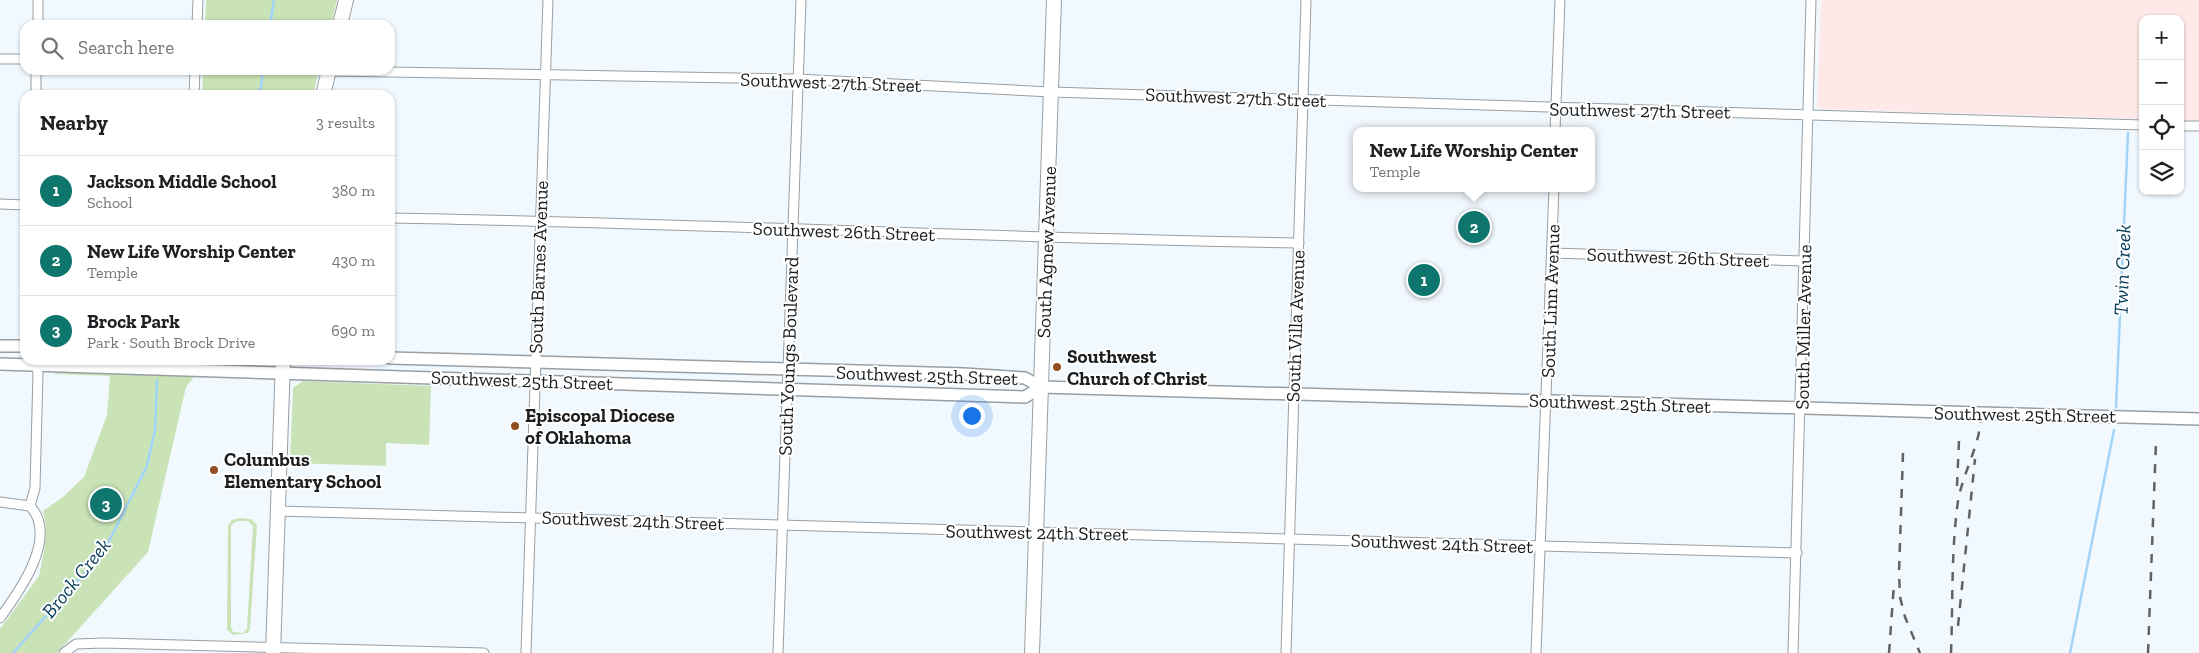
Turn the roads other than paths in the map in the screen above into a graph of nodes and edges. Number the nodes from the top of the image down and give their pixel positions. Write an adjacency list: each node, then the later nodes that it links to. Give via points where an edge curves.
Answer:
1 (38, 0): 10 (street)
2 (198, 0): 11 (street)
3 (548, 0): 19 (street, South Barnes Avenue)
4 (801, 0): 20 (street, South Youngs Boulevard)
5 (1054, 0): 24 (main road, South Agnew Avenue)
6 (1306, 0): 25 (street, South Villa Avenue)
7 (1560, 0): 26 (street)
8 (1811, 0): 27 (street, South Miller Avenue)
9 (347, 2): 12 (main road)
10 (38, 20)
11 (197, 20)
12 (342, 20)
13 (0, 59): 14 (street)
14 (20, 60)
15 (395, 72): 19 (street, Southwest 27th Street)
16 (36, 75): 21 (street)
17 (195, 75): 22 (street)
18 (328, 75): 23 (main road)
19 (545, 75): 20 (street, Southwest 27th Street); 36 (street, South Barnes Avenue)
20 (797, 79): 24 (street, Southwest 27th Street); 37 (street, South Youngs Boulevard)
21 (36, 90)
22 (194, 90)
23 (323, 90)
24 (1051, 92): 25 (street, Southwest 27th Street); 38 (main road, South Agnew Avenue)
25 (1303, 99): 26 (street, Southwest 27th Street); 39 (street, South Villa Avenue)
26 (1556, 108): 27 (street, Southwest 27th Street); 31 (street)
27 (1808, 114): 28 (street, Southwest 27th Street); 41 (street, South Miller Avenue)
28 (2139, 125)
29 (2184, 126): 30 (street)
30 (2199, 126)
31 (1555, 127)
32 (1554, 192): 40 (street, South Linn Avenue)
33 (0, 204): 34 (street)
34 (20, 205)
35 (395, 218): 36 (street, Southwest 26th Street)
36 (539, 220): 37 (street, Southwest 26th Street); 45 (street, South Barnes Avenue)
37 (793, 229): 38 (street, Southwest 26th Street); 51 (street, South Youngs Boulevard)
38 (1046, 238): 39 (street, Southwest 26th Street); 53 (main road, South Agnew Avenue)
39 (1299, 243): 55 (street, South Villa Avenue)
40 (1552, 253): 41 (street, Southwest 26th Street); 56 (street, South Linn Avenue)
41 (1803, 260): 57 (street, South Miller Avenue)
42 (0, 346): 43 (street)
43 (20, 346)
44 (395, 358): 45 (street, Southwest 25th Street)
45 (536, 362): 51 (street, Southwest 25th Street); 52 (street, South Barnes Avenue)
46 (20, 363): 47 (street, Southwest 25th Street)
47 (0, 364)
48 (36, 365): 60 (street, via 35,488)
49 (222, 365): 50 (street, Southwest 25th Street)
50 (282, 366): 52 (street, Southwest 25th Street); 61 (main road)
51 (787, 369): 53 (street, Southwest 25th Street, via 1016,377); 54 (street, South Youngs Boulevard)
52 (535, 381): 54 (street, Southwest 25th Street); 62 (street, South Barnes Avenue)
53 (1041, 387): 54 (street, Southwest 25th Street, via 1025,397); 55 (street, Southwest 25th Street); 64 (main road, South Agnew Avenue)
54 (787, 389): 63 (street, South Youngs Boulevard)
55 (1292, 394): 56 (street, Southwest 25th Street); 65 (street, South Villa Avenue)
56 (1546, 401): 57 (street, Southwest 25th Street); 66 (street, South Linn Avenue)
57 (1801, 409): 58 (street, Southwest 25th Street); 67 (street, South Miller Avenue)
58 (2199, 419)
59 (0, 502): 60 (street)
60 (30, 506): 68 (street, via 38,519 39,537 34,560 27,579)
61 (278, 511): 62 (street, Southwest 24th Street); 69 (main road)
62 (530, 517): 63 (street, Southwest 24th Street); 72 (street, South Barnes Avenue)
63 (783, 524): 64 (street, Southwest 24th Street); 73 (street, South Youngs Boulevard)
64 (1036, 533): 65 (street, Southwest 24th Street); 74 (main road, South Agnew Avenue)
65 (1290, 537): 66 (street, Southwest 24th Street); 75 (street, South Villa Avenue)
66 (1540, 546): 67 (street, Southwest 24th Street); 76 (street, South Linn Avenue)
67 (1797, 553): 77 (street, South Miller Avenue)
68 (0, 618)
69 (273, 651): 70 (street, via 103,642 76,644); 71 (street)
70 (64, 653)
71 (484, 653)
72 (526, 653)
73 (778, 653)
74 (1032, 653)
75 (1286, 653)
76 (1536, 653)
77 (1793, 653)

